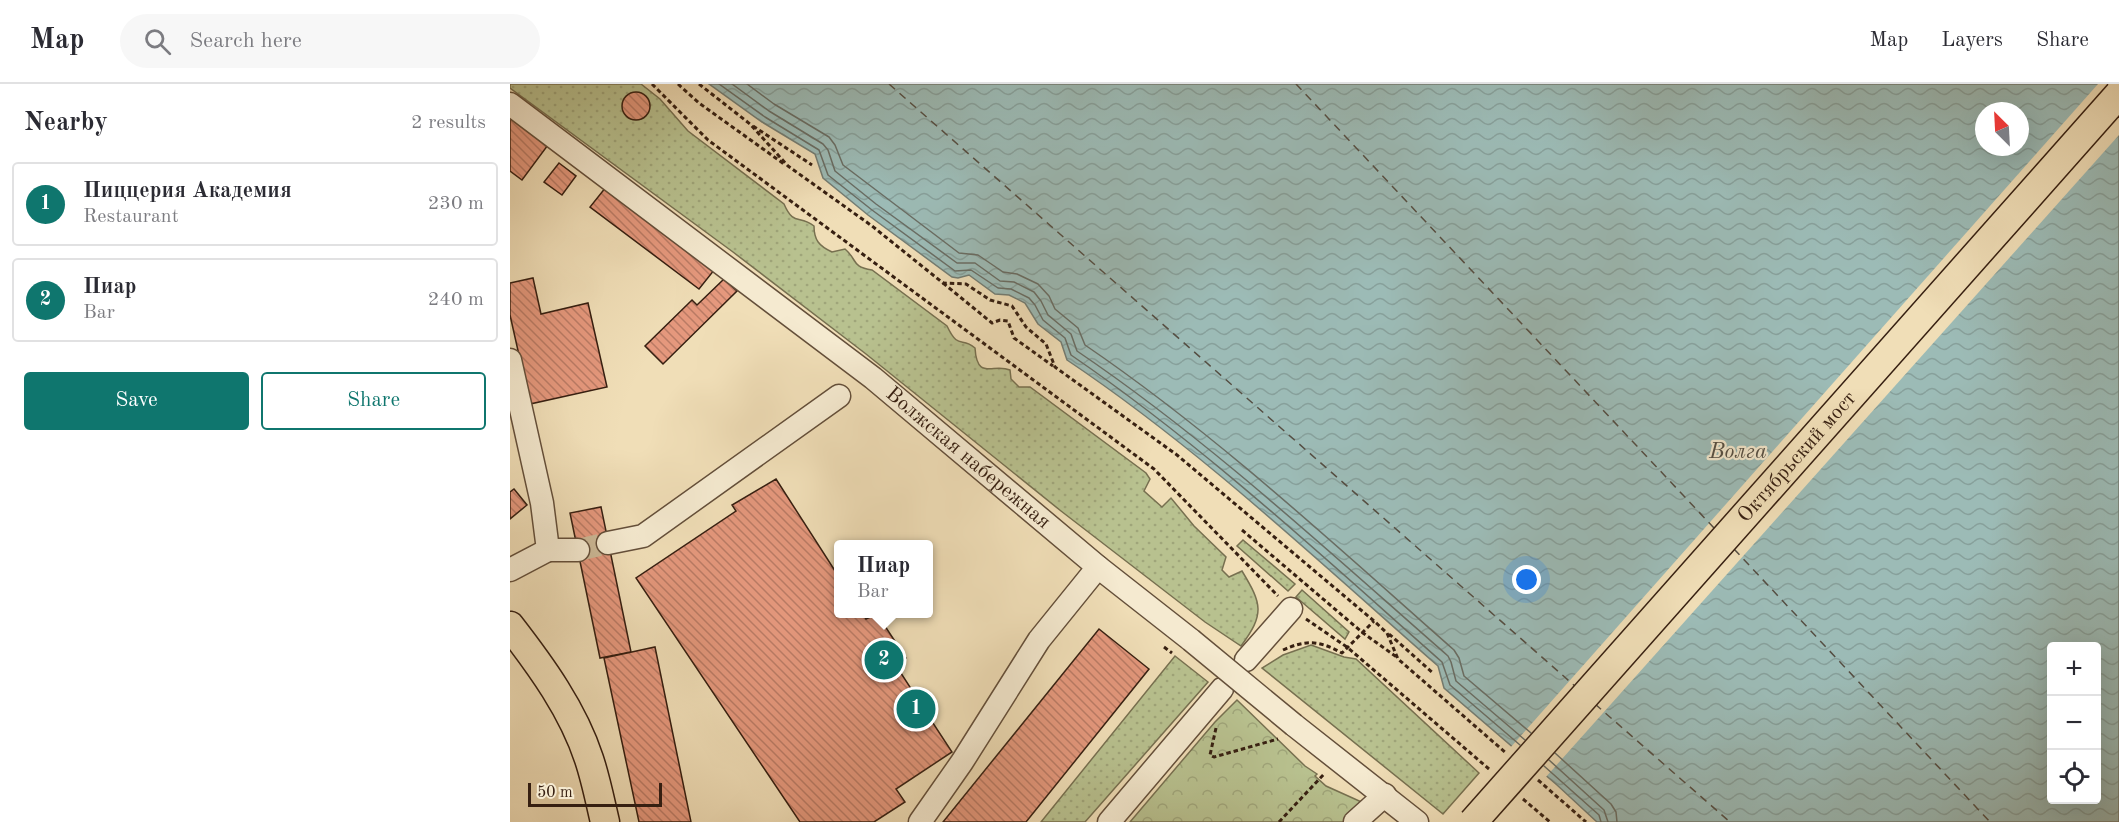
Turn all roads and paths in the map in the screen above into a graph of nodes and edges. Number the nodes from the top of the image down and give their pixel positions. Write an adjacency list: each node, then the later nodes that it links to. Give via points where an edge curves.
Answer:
1 (652, 84): 19 (path, via 708,140 1154,470)
2 (678, 84): 8 (path)
3 (699, 84): 6 (path)
4 (2119, 94): 44 (main road, Октябрьский мост, bridge)
5 (510, 104): 17 (street, Волжская набережная, via 873,378)
6 (750, 124): 7 (path); 8 (path)
7 (812, 165)
8 (788, 166): 9 (path)
9 (943, 283): 11 (path, via 992,323 1008,321 1014,338); 11 (path, via 966,284 990,300 1012,306 1026,327 1046,344)
10 (510, 360): 15 (street, via 542,503)
11 (1055, 367): 20 (path, via 1177,455)
12 (839, 396): 14 (street, via 643,536)
13 (1242, 530): 22 (path)
14 (608, 543)
15 (548, 550): 16 (street); 18 (street)
16 (578, 550)
17 (1098, 567): 31 (street, Волжская набережная, bridge, via 1191,640); 39 (street, via 1039,640)
18 (510, 570)
19 (1291, 609): 24 (path); 27 (street)
20 (1374, 621): 22 (path); 23 (path)
21 (510, 626): 38 (main road, via 576,727 589,759)
22 (1363, 633): 24 (path); 26 (path)
23 (1388, 633): 26 (path); 28 (path)
24 (1347, 647): 25 (path, via 1342,654 1311,642); 35 (path)
25 (1280, 651)
26 (1398, 659): 33 (path)
27 (1246, 660)
28 (1433, 673)
29 (1222, 689): 40 (street)
30 (1218, 721): 31 (path, via 1210,755 1214,757)
31 (1291, 730): 32 (street, Волжская набережная)
32 (1336, 759): 37 (street, Волжская набережная); 41 (path)
33 (1515, 760)
34 (1533, 775): 46 (path)
35 (1497, 776)
36 (1515, 792): 45 (path)
37 (1385, 795): 42 (street); 43 (street, Волжская набережная)
38 (604, 822)
39 (920, 822)
40 (1109, 822)
41 (1279, 822)
42 (1355, 822)
43 (1417, 822)
44 (1473, 822)
45 (1550, 822)
46 (1586, 822)

